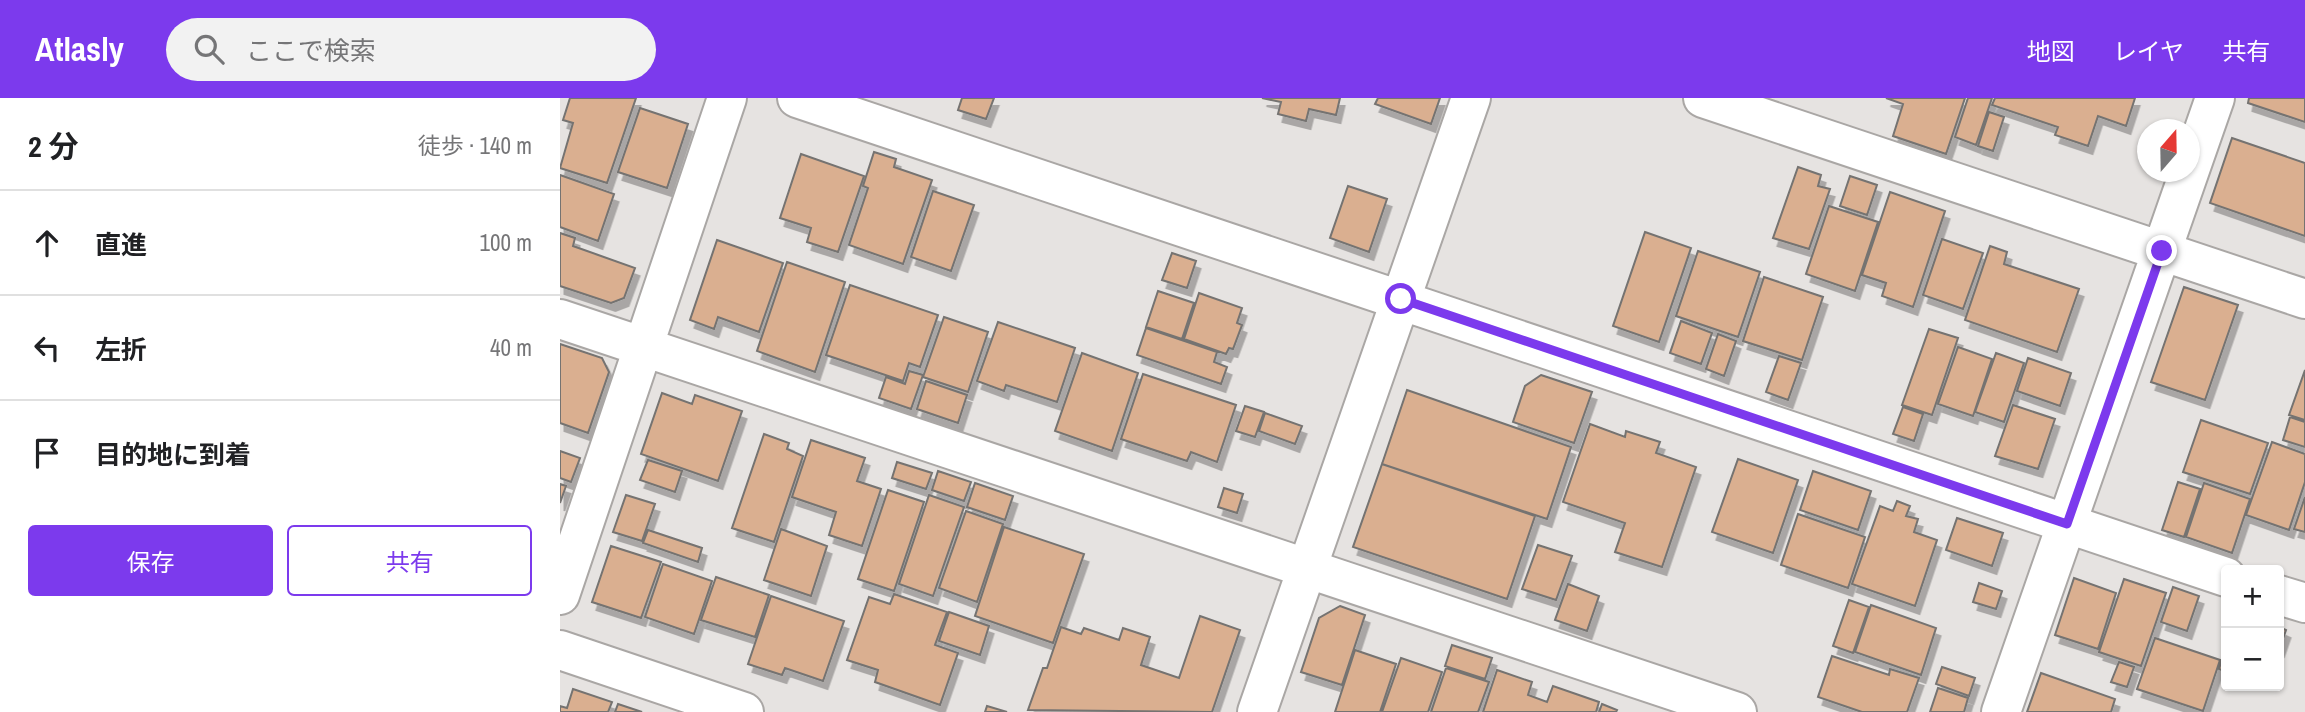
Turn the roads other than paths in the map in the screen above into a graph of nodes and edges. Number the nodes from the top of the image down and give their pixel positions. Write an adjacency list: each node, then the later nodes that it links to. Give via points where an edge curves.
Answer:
1 (727, 98): 10 (street)
2 (797, 98): 7 (street)
3 (1471, 98): 7 (street)
4 (1703, 98): 6 (street)
5 (2215, 98): 6 (street)
6 (2162, 251): 8 (street); 11 (street)
7 (1401, 299): 11 (street); 12 (street)
8 (2305, 299)
9 (560, 319): 10 (street)
10 (643, 347): 12 (street); 14 (street)
11 (2067, 524): 13 (street); 21 (street)
12 (1307, 569): 19 (street); 20 (street)
13 (2221, 575)
14 (560, 595)
15 (2284, 597): 16 (street)
16 (2305, 603)
17 (560, 650): 18 (street)
18 (744, 712)
19 (1257, 712)
20 (1737, 712)
21 (2001, 712)

